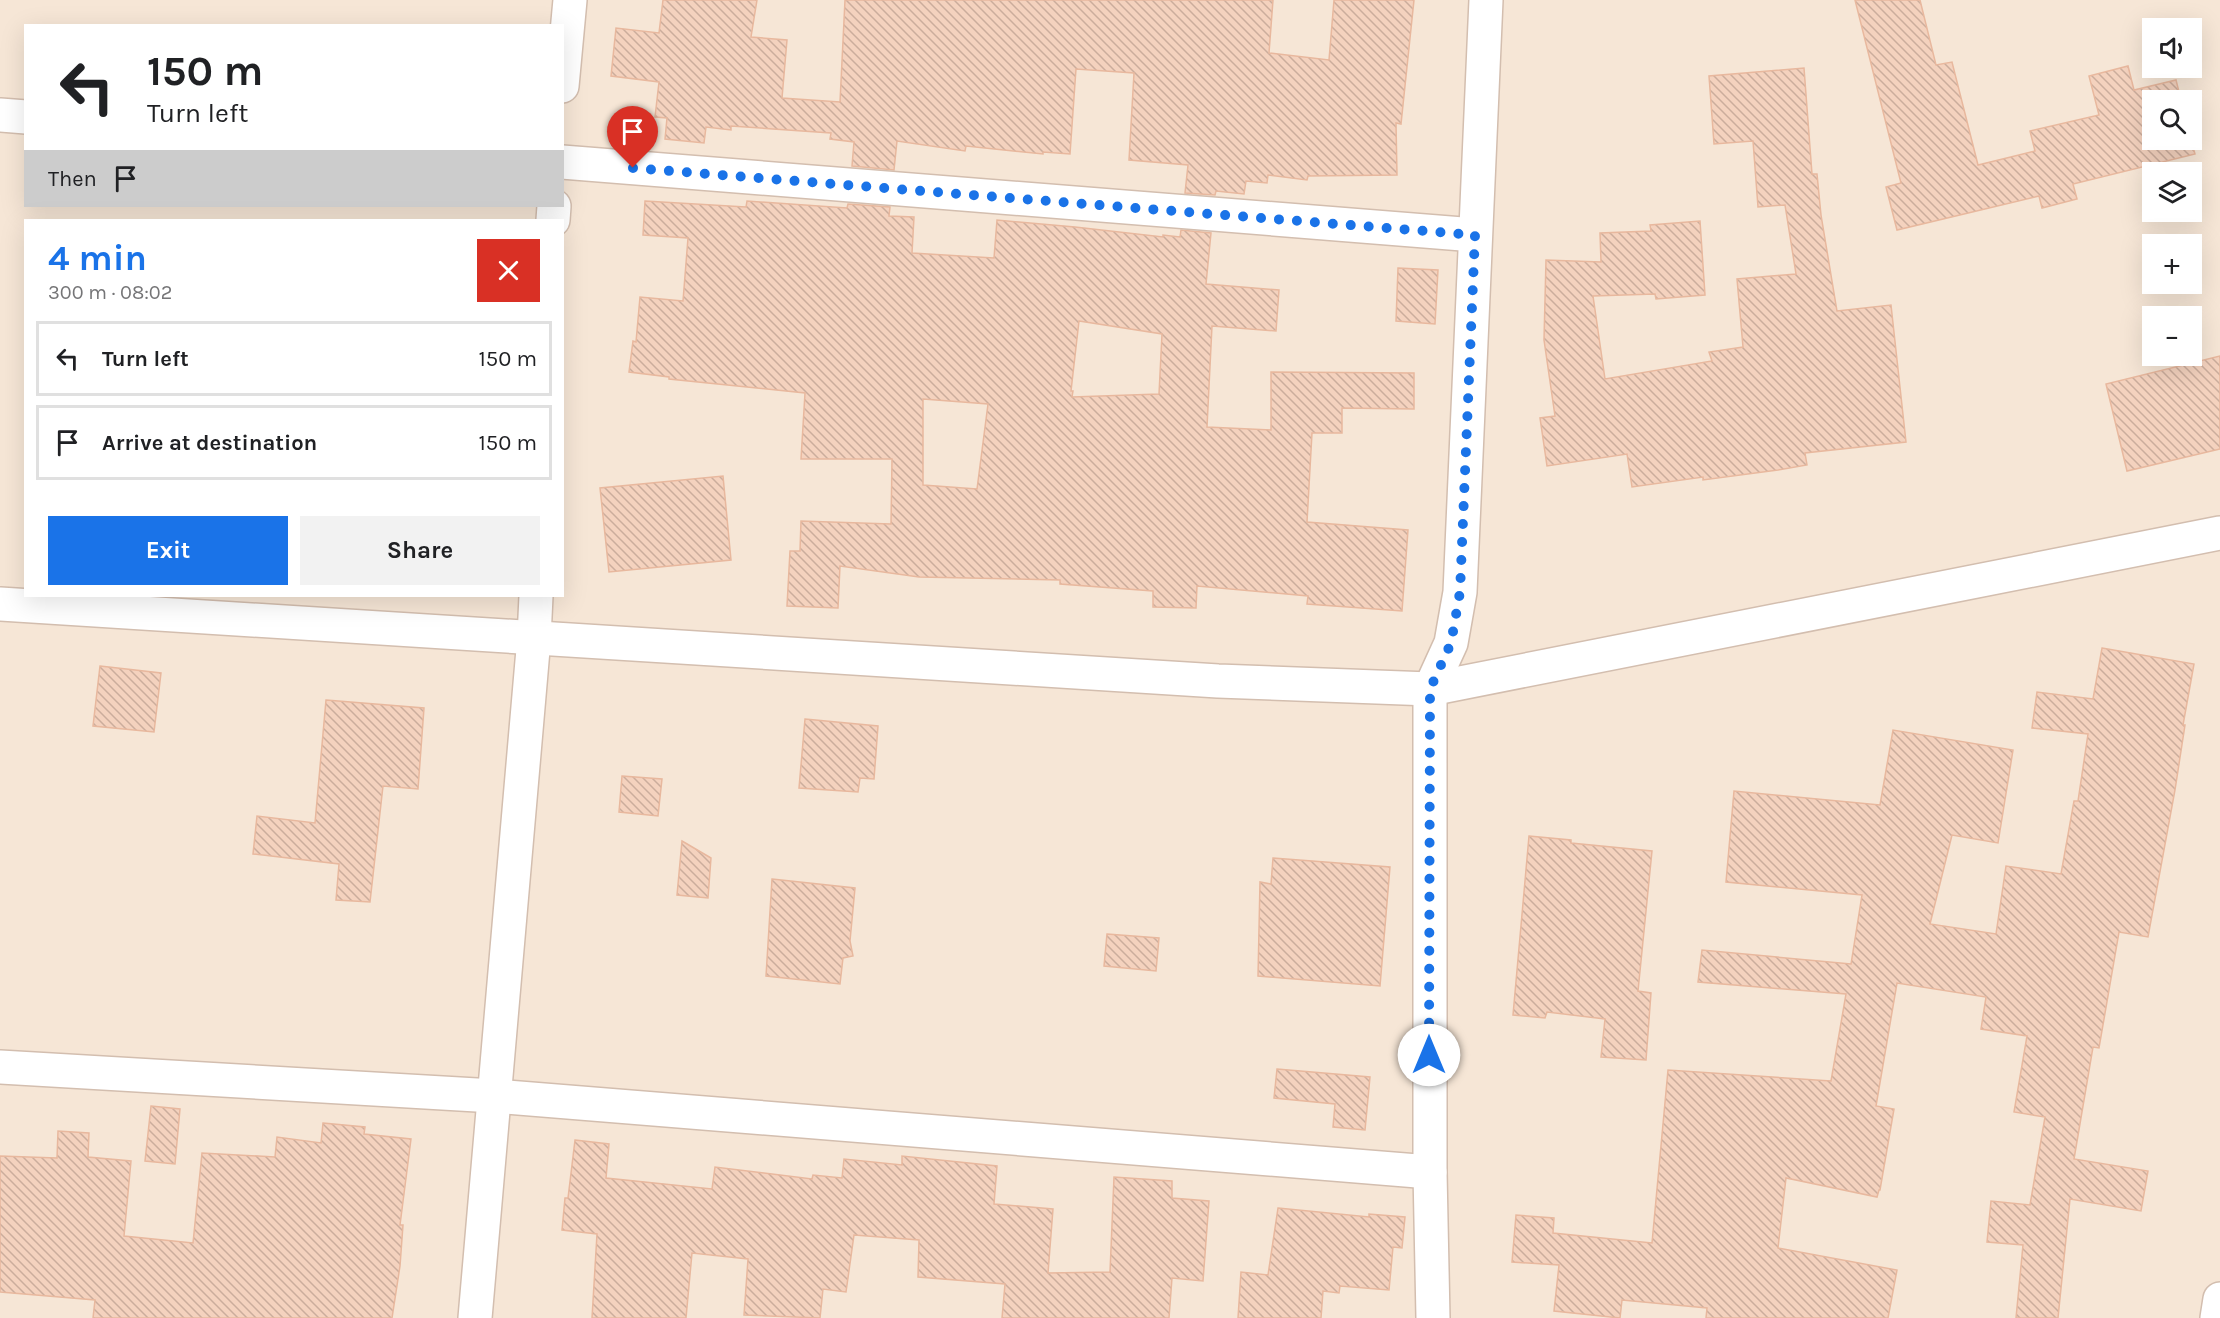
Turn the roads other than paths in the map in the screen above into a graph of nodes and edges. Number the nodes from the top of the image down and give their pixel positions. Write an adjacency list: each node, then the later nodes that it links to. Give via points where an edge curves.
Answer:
1 (570, 0): 3 (street)
2 (1486, 0): 7 (street)
3 (564, 64)
4 (0, 115): 5 (street)
5 (24, 117)
6 (564, 162): 7 (street)
7 (1475, 235): 12 (street, via 1460,592 1451,643)
8 (2220, 532): 12 (street)
9 (536, 597): 11 (street)
10 (0, 604): 11 (street)
11 (534, 638): 12 (street, via 1218,681); 14 (street)
12 (1430, 689): 15 (street)
13 (0, 1067): 14 (street)
14 (494, 1096): 15 (street); 17 (street)
15 (1430, 1172): 18 (street)
16 (2220, 1299): 19 (street)
17 (475, 1318)
18 (1433, 1318)
19 (2217, 1318)

